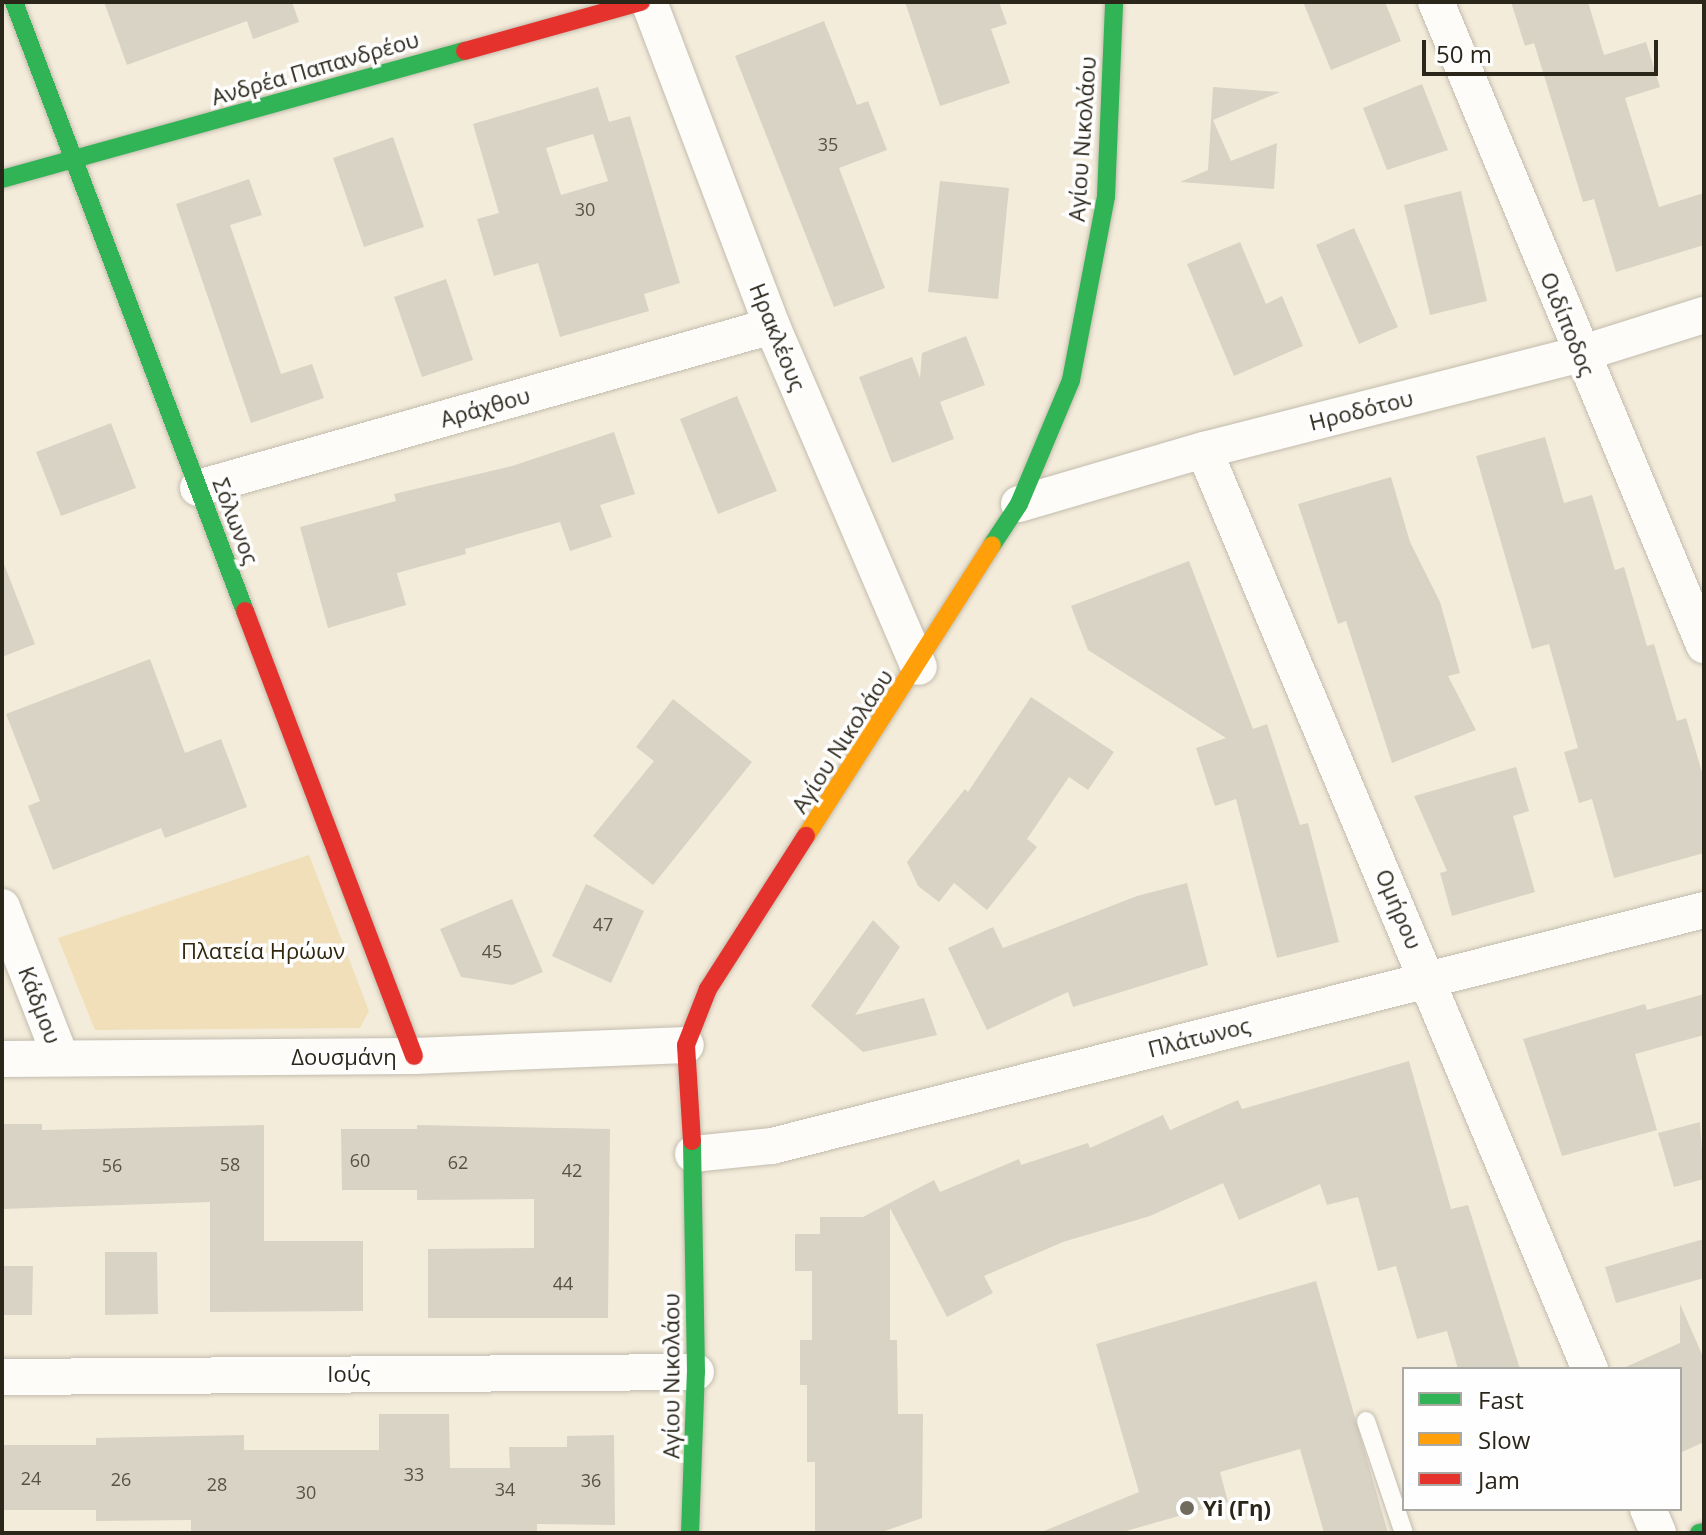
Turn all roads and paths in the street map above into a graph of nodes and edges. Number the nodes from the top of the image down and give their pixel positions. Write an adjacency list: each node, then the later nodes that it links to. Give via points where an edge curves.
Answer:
1 (14, 2): 6 (street, Σόλωνος)
2 (641, 2): 6 (street, Ανδρέα Παπανδρέου)
3 (649, 2): 9 (street, Ηρακλέους)
4 (1114, 2): 13 (street, Αγίου Νικολάου, via 1106,196 1071,380)
5 (1436, 2): 10 (street, Οιδίποδος)
6 (74, 159): 7 (street, Ανδρέα Παπανδρέου); 12 (street, Σόλωνος)
7 (2, 179)
8 (1704, 315): 10 (street, Ηροδότου)
9 (772, 326): 12 (street, Αράχθου); 15 (street, Ηρακλέους)
10 (1580, 354): 11 (street, Ηροδότου); 14 (street, Οιδίποδος)
11 (1204, 450): 13 (street, Ηροδότου); 18 (street, Ομήρου)
12 (198, 488): 20 (street, Σόλωνος)
13 (1019, 504): 15 (street, Αγίου Νικολάου)
14 (1704, 645)
15 (919, 667): 19 (street, Αγίου Νικολάου, via 708,989)
16 (2, 907): 21 (street, Κάδμου)
17 (1704, 910): 18 (street, Πλάτωνος)
18 (1429, 978): 23 (street, Πλάτωνος, via 772,1146); 24 (street, Ομήρου)
19 (686, 1045): 20 (street, Δουσμάνη); 23 (street, Αγίου Νικολάου)
20 (414, 1056): 21 (street, Δουσμάνη)
21 (61, 1058): 22 (street, Δουσμάνη)
22 (2, 1059)
23 (693, 1154): 25 (street, Αγίου Νικολάου)
24 (1589, 1367)
25 (696, 1372): 26 (street, Ιούς); 29 (street, Αγίου Νικολάου)
26 (2, 1377)
27 (1366, 1421): 31 (lane)
28 (1649, 1511): 32 (street)
29 (692, 1524): 30 (street, Αγίου Νικολάου)
30 (703, 1533)
31 (1404, 1533)
32 (1658, 1533)

